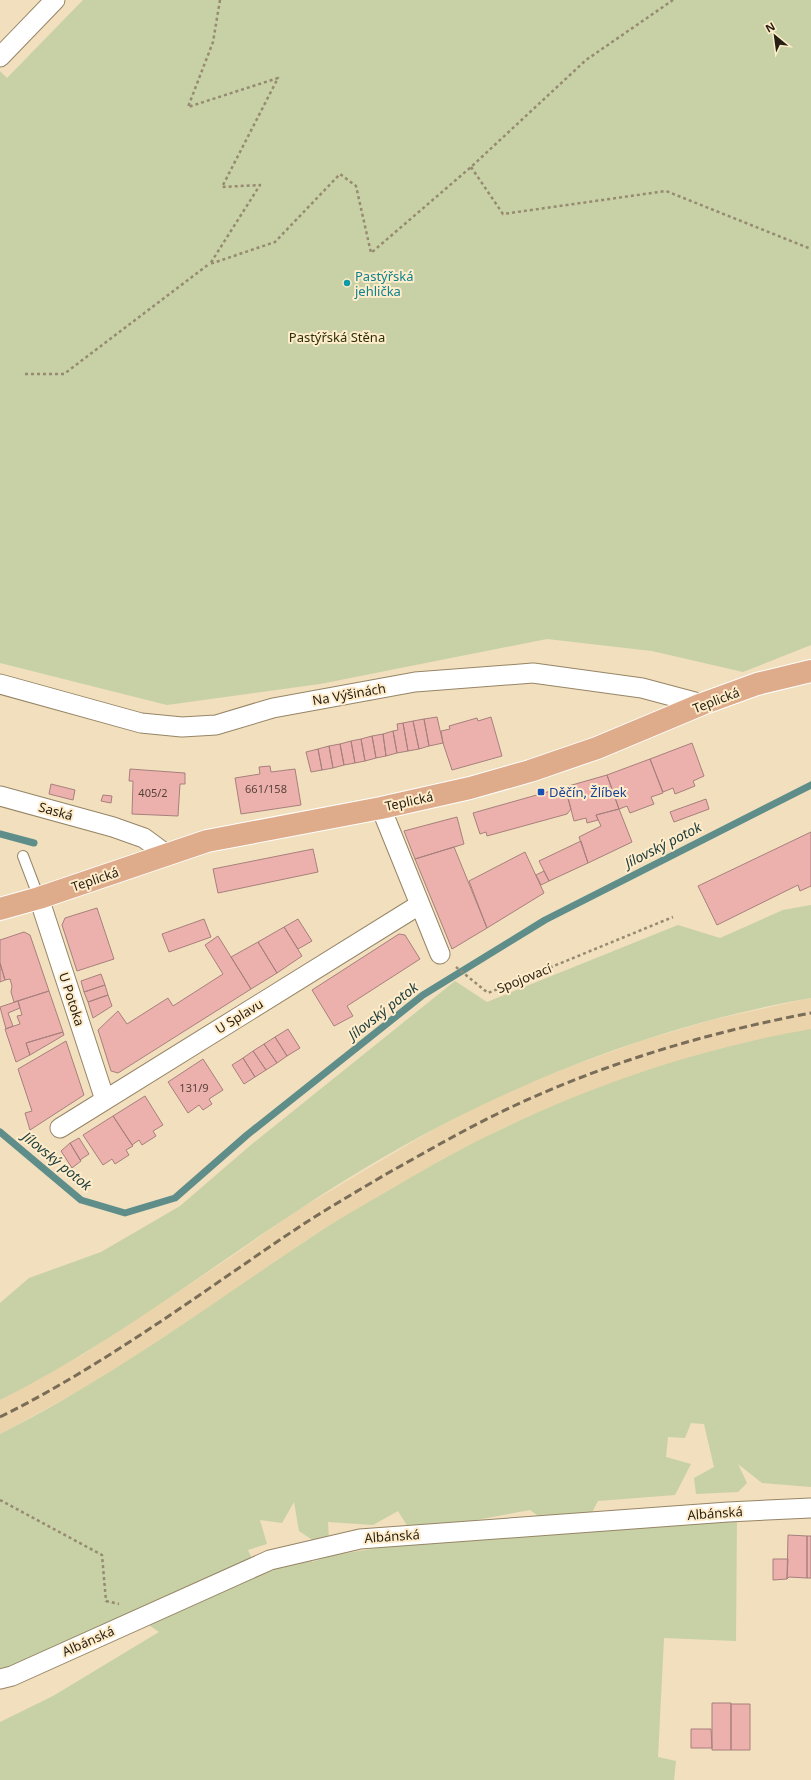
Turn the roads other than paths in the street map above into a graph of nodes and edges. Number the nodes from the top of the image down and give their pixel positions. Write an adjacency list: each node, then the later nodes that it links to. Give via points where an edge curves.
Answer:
1 (55, 0): 2 (street)
2 (2, 55)
3 (811, 671): 5 (main road, Teplická, via 757,684)
4 (0, 684): 5 (street, Na Výšinách, via 141,723 182,727 216,725 273,708 415,682 533,673 642,688)
5 (702, 704): 7 (main road, Teplická, via 596,748 530,771 470,788)
6 (0, 796): 8 (street, Saská, via 113,827 144,838)
7 (380, 808): 8 (main road, Teplická, via 207,841); 11 (street)
8 (167, 855): 10 (main road, Teplická)
9 (23, 856): 10 (lane)
10 (39, 898): 12 (main road, Teplická); 14 (street, U Potoka)
11 (419, 905): 13 (street); 14 (street, U Splavu)
12 (0, 909)
13 (440, 954)
14 (105, 1100): 15 (street, U Splavu)
15 (60, 1128)
16 (811, 1508): 17 (street, Albánská, via 360,1538 270,1560 12,1676)
17 (0, 1679)

